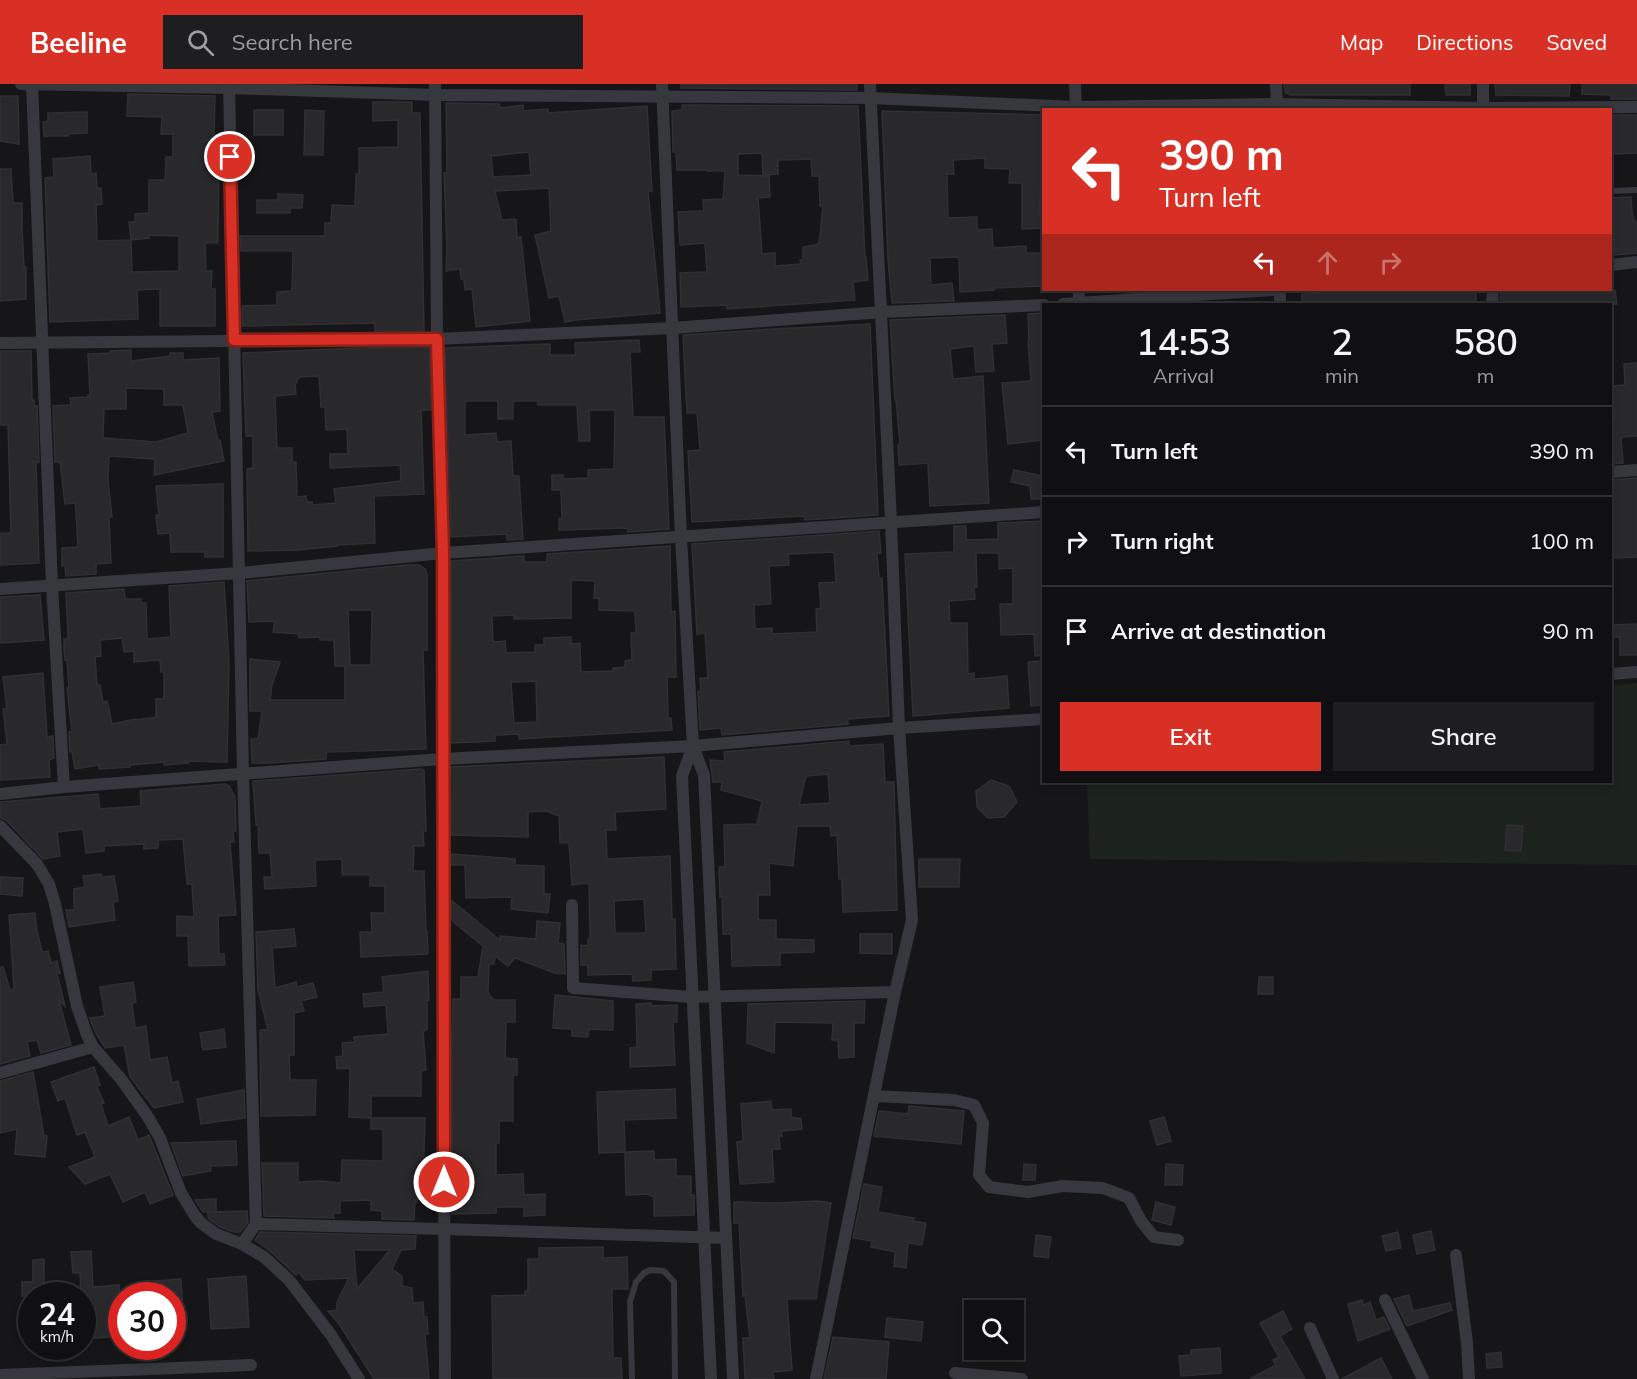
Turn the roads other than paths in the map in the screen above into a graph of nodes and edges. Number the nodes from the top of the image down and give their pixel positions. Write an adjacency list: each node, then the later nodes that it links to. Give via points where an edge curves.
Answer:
1 (21, 84): 2 (street)
2 (32, 84): 7 (street); 29 (street)
3 (870, 84): 10 (street)
4 (1075, 84): 13 (street)
5 (1276, 84): 11 (street)
6 (1483, 84): 15 (street)
7 (229, 86): 8 (street); 27 (street)
8 (436, 89): 9 (street); 26 (street)
9 (662, 90): 10 (street); 25 (street)
10 (871, 98): 13 (street); 24 (street)
11 (1277, 106): 13 (street); 14 (street)
12 (1637, 107): 16 (street)
13 (1076, 108)
14 (1414, 108)
15 (1483, 108)
16 (1560, 108)
17 (1637, 190): 18 (lane)
18 (1612, 191)
19 (1637, 262): 20 (street)
20 (1612, 265)
21 (1259, 291): 22 (street)
22 (1093, 303)
23 (1042, 305): 24 (street)
24 (882, 312): 25 (street); 33 (street)
25 (673, 328): 26 (street); 34 (street)
26 (437, 339): 27 (street); 35 (street)
27 (234, 340): 29 (street); 36 (street)
28 (0, 344): 29 (street)
29 (43, 344): 37 (street)
30 (1637, 470): 31 (street)
31 (1612, 472)
32 (1042, 512): 33 (street)
33 (891, 522): 34 (street); 42 (street)
34 (681, 538): 35 (street); 43 (street)
35 (443, 553): 36 (street); 44 (street)
36 (240, 573): 37 (street); 45 (street)
37 (52, 586): 38 (street); 46 (street)
38 (0, 589)
39 (1637, 672): 40 (street)
40 (1612, 674)
41 (1042, 719): 42 (street)
42 (899, 728): 43 (street); 50 (street, via 912,920)
43 (693, 746): 44 (street); 51 (street, via 704,775); 52 (street, via 682,776)
44 (442, 759): 45 (street); 57 (street)
45 (243, 774): 46 (street); 56 (street)
46 (64, 787): 47 (street)
47 (0, 794)
48 (0, 826): 53 (street, via 37,864 50,884 77,1006)
49 (572, 905): 52 (street, via 573,988)
50 (895, 992): 51 (street); 55 (street)
51 (714, 996): 52 (street); 58 (street)
52 (692, 997): 59 (street)
53 (93, 1047): 54 (street); 61 (street, via 148,1117 195,1216 216,1234)
54 (0, 1073)
55 (874, 1096): 60 (street, via 954,1100 974,1105 983,1123 979,1174 989,1187 1028,1192 1062,1186 1104,1188 1129,1198 1154,1237); 74 (street)
56 (256, 1224): 57 (street); 61 (street)
57 (444, 1229): 59 (street); 69 (street)
58 (726, 1238): 59 (street); 73 (street)
59 (704, 1239): 72 (street)
60 (1178, 1240)
61 (242, 1244): 68 (street, via 264,1257 289,1281)
62 (1456, 1255): 78 (street)
63 (1385, 1300): 77 (street)
64 (1310, 1328): 76 (street)
65 (251, 1365): 67 (street)
66 (956, 1373): 75 (street)
67 (0, 1375)
68 (360, 1379)
69 (445, 1379)
70 (632, 1379): 71 (lane, via 630,1302 636,1282 650,1270 664,1271 674,1282)
71 (675, 1379)
72 (711, 1379)
73 (733, 1379)
74 (816, 1379)
75 (1022, 1379)
76 (1333, 1379)
77 (1423, 1379)
78 (1469, 1379)

